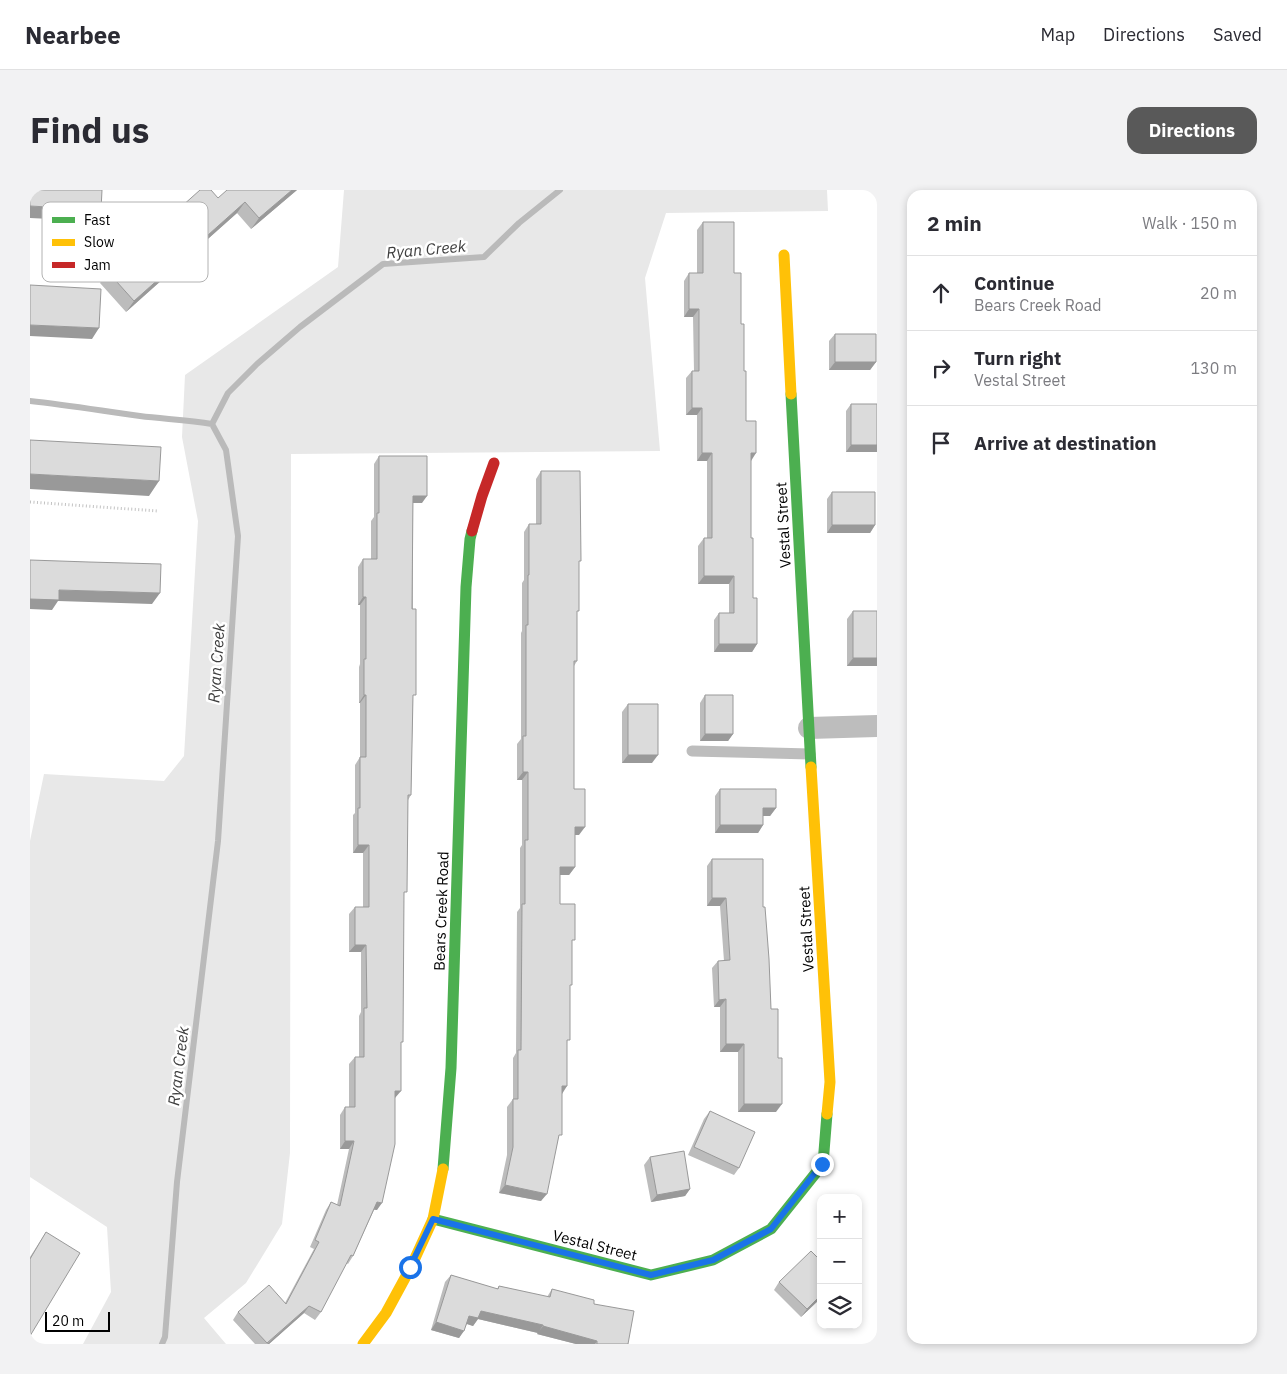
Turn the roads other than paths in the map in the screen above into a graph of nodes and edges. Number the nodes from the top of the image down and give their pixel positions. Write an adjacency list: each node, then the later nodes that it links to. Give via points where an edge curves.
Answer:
1 (784, 255): 4 (street, Vestal Street)
2 (494, 463): 7 (street, Bears Creek Road, via 470,539 466,587 451,1068 443,1167)
3 (877, 726): 4 (street)
4 (809, 728): 6 (street, Vestal Street)
5 (692, 751): 6 (lane)
6 (810, 754): 7 (street, Vestal Street, via 829,1091 822,1164 771,1229 713,1260 651,1275)
7 (433, 1219): 8 (street, Bears Creek Road, via 386,1313)
8 (363, 1344)

